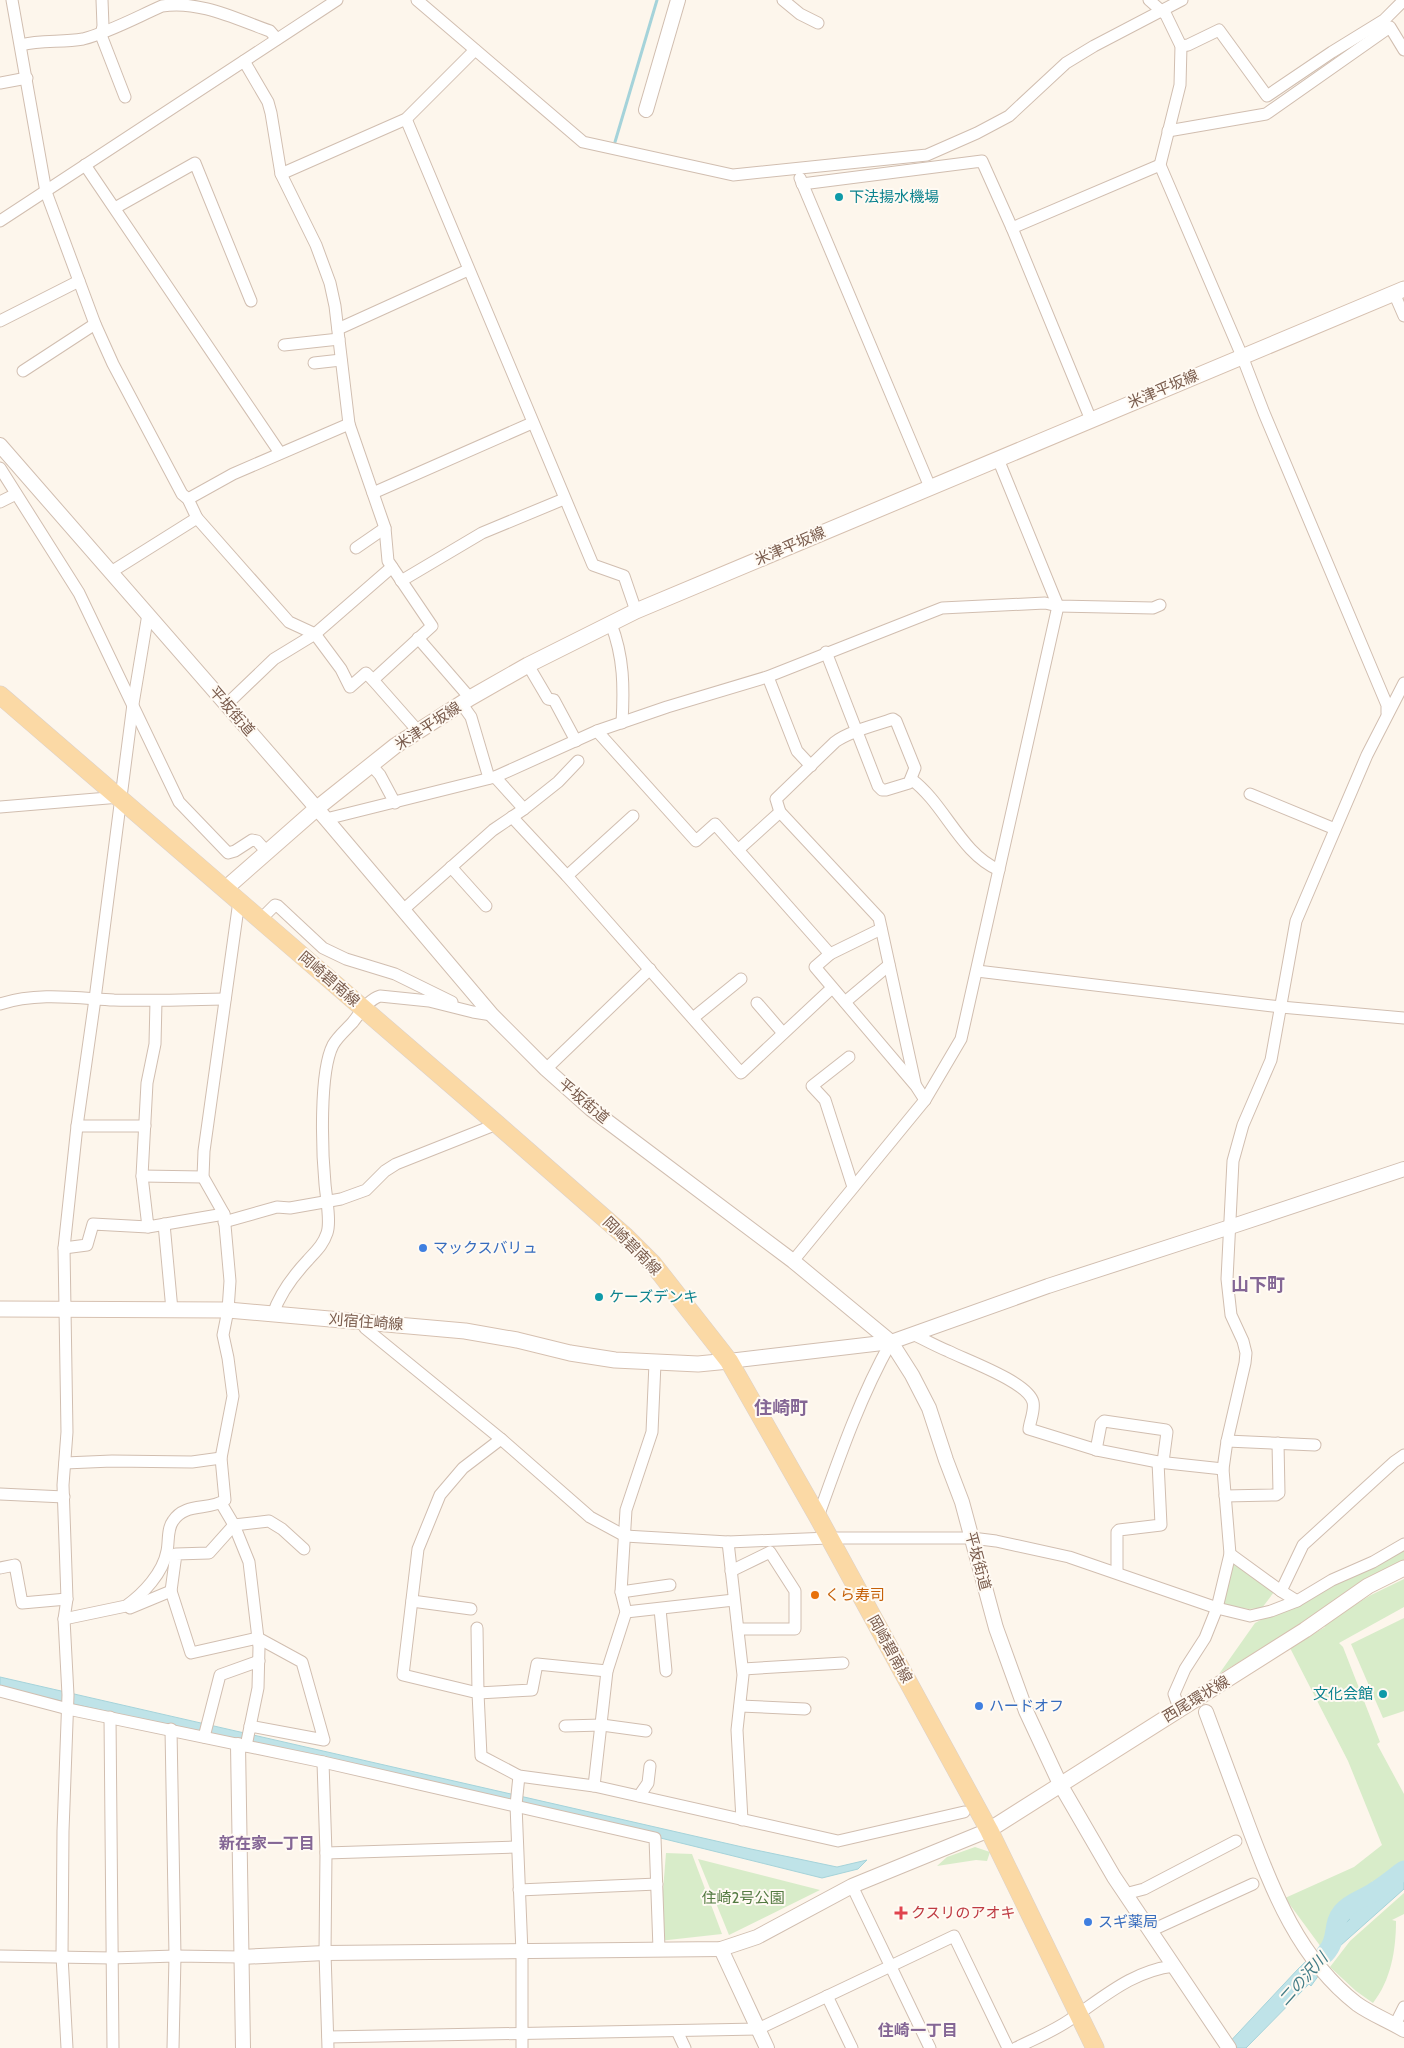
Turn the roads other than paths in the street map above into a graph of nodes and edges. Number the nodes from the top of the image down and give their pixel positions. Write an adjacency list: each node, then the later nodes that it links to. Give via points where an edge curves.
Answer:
1 (12, 0): 14 (street)
2 (102, 0): 12 (street)
3 (337, 0): 13 (street)
4 (417, 0): 16 (street)
5 (678, 0): 22 (street)
6 (783, 0): 11 (street)
7 (1149, 0): 10 (street)
8 (1182, 0): 10 (street)
9 (1404, 0): 15 (street, via 1384,20 1268,96 1219,30)
10 (1161, 12): 15 (street); 27 (street, via 1066,63 1008,116 927,155)
11 (818, 23)
12 (101, 33): 13 (street, via 170,5 207,9 270,31); 14 (street, via 73,40 33,41); 21 (street)
13 (277, 39): 18 (street)
14 (21, 45): 19 (street)
15 (1181, 46): 24 (street, via 1180,85)
16 (475, 50): 23 (street); 27 (street, via 574,136 591,145 724,174)
17 (1404, 50): 24 (street, via 1390,27 1266,114)
18 (244, 61): 25 (street); 28 (street, via 268,102)
19 (27, 78): 20 (street); 30 (street)
20 (0, 83)
21 (125, 97)
22 (646, 110)
23 (406, 119): 28 (street); 34 (street)
24 (1168, 131): 26 (street)
25 (85, 164): 30 (street); 31 (street)
26 (1160, 165): 33 (street); 43 (street)
27 (796, 169): 29 (street)
28 (281, 174): 41 (street, via 323,262 335,306)
29 (802, 184): 33 (street, via 982,161); 54 (street)
30 (46, 192): 32 (street); 35 (street)
31 (115, 208): 37 (street, via 195,163); 51 (street)
32 (0, 221)
33 (1012, 228): 47 (street)
34 (468, 270): 41 (street); 48 (street)
35 (79, 281): 39 (street); 40 (street)
36 (1399, 291): 38 (street); 43 (main road, 米津平坂線)
37 (251, 301)
38 (1404, 316)
39 (0, 321)
40 (96, 324): 46 (street); 57 (street, via 113,364 182,494)
41 (338, 334): 42 (street); 44 (street)
42 (284, 345)
43 (1242, 356): 47 (main road, 米津平坂線); 82 (street, via 1387,705)
44 (341, 360): 45 (street); 49 (street)
45 (314, 364)
46 (23, 371)
47 (1091, 420): 52 (main road, 米津平坂線)
48 (532, 423): 55 (street); 58 (street)
49 (349, 424): 51 (street); 55 (street)
50 (0, 445): 64 (street)
51 (280, 453): 57 (street)
52 (998, 459): 54 (main road, 米津平坂線); 67 (street)
53 (0, 468): 56 (street)
54 (930, 487): 68 (main road, 米津平坂線)
55 (373, 493): 61 (street)
56 (16, 494): 59 (street); 80 (street, via 79,593)
57 (188, 499): 60 (street)
58 (564, 499): 65 (street, via 482,533); 68 (street, via 594,565 624,576)
59 (0, 502)
60 (197, 518): 64 (street); 71 (street, via 289,622)
61 (385, 528): 62 (street); 63 (street, via 388,561)
62 (356, 548)
63 (392, 567): 65 (street); 71 (street)
64 (112, 572): 69 (street, 平坂街道)
65 (401, 580): 72 (street, via 432,626)
66 (1160, 605): 67 (street, via 1153,608)
67 (1058, 606): 73 (street, via 1045,603 942,608); 106 (street)
68 (636, 611): 70 (main road, 米津平坂線)
69 (148, 614): 80 (street); 81 (street, 平坂街道)
70 (611, 624): 74 (main road, 米津平坂線); 83 (street, via 624,674)
71 (315, 634): 76 (street, via 350,686 366,673); 81 (street, via 274,659)
72 (418, 638): 76 (street); 79 (street)
73 (826, 652): 75 (street); 86 (street)
74 (528, 665): 79 (main road, 米津平坂線); 87 (street, via 548,699 554,700)
75 (768, 677): 83 (street); 90 (street, via 797,752)
76 (373, 680): 84 (street)
77 (1404, 683): 82 (street)
78 (0, 695): 94 (main road, 岡崎碧南線)
79 (465, 701): 84 (main road, 米津平坂線); 91 (street)
80 (133, 704): 94 (street); 104 (street, via 179,802 228,853 252,840)
81 (226, 705): 99 (street, 平坂街道)
82 (1387, 713): 102 (street)
83 (622, 723): 85 (street)
84 (418, 731): 89 (main road, 米津平坂線)
85 (597, 731): 87 (street); 103 (street, via 696,841 715,824)
86 (858, 732): 90 (street, via 840,739); 92 (street, via 882,790 909,783); 92 (street, via 893,719 896,721 916,768)
87 (576, 741): 91 (street)
88 (578, 761): 97 (street)
89 (371, 765): 95 (street); 99 (main road, 米津平坂線)
90 (811, 766): 98 (street, via 776,799)
91 (492, 777): 95 (street); 97 (street)
92 (911, 779): 106 (street, via 922,788 970,850)
93 (1250, 794): 102 (street)
94 (120, 797): 96 (street); 108 (main road, 岡崎碧南線); 120 (street)
95 (395, 803): 99 (street)
96 (0, 807)
97 (524, 809): 101 (street)
98 (780, 812): 103 (street); 113 (street, via 879,918)
99 (321, 814): 104 (main road, 米津平坂線); 111 (street, 平坂街道)
100 (633, 816): 107 (street)
101 (512, 817): 105 (street); 107 (street)
102 (1335, 829): 126 (street, via 1296,920)
103 (738, 850): 114 (street)
104 (267, 852): 108 (main road, 米津平坂線)
105 (451, 867): 110 (street); 111 (street)
106 (999, 870): 117 (street)
107 (567, 876): 116 (street)
108 (226, 889): 109 (main road, 岡崎碧南線)
109 (240, 901): 112 (main road, 岡崎碧南線); 121 (street)
110 (486, 906)
111 (403, 910): 129 (street, 平坂街道)
112 (260, 920): 127 (main road, 岡崎碧南線); 128 (street, via 275,905 323,948 395,974)
113 (881, 929): 114 (street); 115 (street)
114 (830, 954): 119 (street, via 815,967)
115 (889, 965): 123 (street); 135 (street)
116 (650, 970): 130 (street); 134 (street)
117 (977, 971): 126 (street); 136 (street, via 961,1039)
118 (741, 979): 130 (street)
119 (832, 988): 123 (street); 132 (street)
120 (95, 999): 122 (street); 124 (street, via 58,996); 138 (street)
121 (225, 999): 122 (street); 142 (street)
122 (156, 1001): 139 (street, via 155,1044 147,1083)
123 (845, 1002): 135 (street)
124 (0, 1004)
125 (757, 1004): 132 (street)
126 (1281, 1007): 131 (street); 148 (street, via 1271,1060 1243,1125 1233,1161)
127 (364, 1009): 128 (street, via 380,996); 137 (main road, 岡崎碧南線); 144 (street, via 334,1043 329,1054 323,1130)
128 (473, 1012): 129 (street)
129 (492, 1015): 134 (street, 平坂街道)
130 (693, 1018): 132 (street, via 741,1073)
131 (1404, 1018)
132 (784, 1033)
133 (849, 1057): 143 (street, via 812,1086 825,1100)
134 (546, 1069): 150 (street, 平坂街道, via 591,1109)
135 (916, 1086): 136 (street)
136 (925, 1100): 143 (street)
137 (497, 1124): 144 (street, via 396,1164 366,1190); 159 (main road, 岡崎碧南線, via 653,1264)
138 (76, 1126): 139 (street); 149 (street)
139 (145, 1126): 141 (street)
140 (1404, 1168): 148 (street)
141 (142, 1176): 142 (street); 147 (street)
142 (203, 1177): 145 (street)
143 (853, 1186): 150 (street)
144 (326, 1202): 145 (street, via 290,1208 277,1206); 155 (street, via 328,1228 321,1247 283,1291)
145 (224, 1218): 146 (street); 154 (street, via 230,1281)
146 (164, 1224): 147 (street); 153 (street)
147 (148, 1227): 149 (street, via 93,1224 87,1245)
148 (1230, 1227): 157 (street); 162 (street, via 1227,1279 1231,1315 1246,1353 1246,1363)
149 (64, 1248): 152 (street)
150 (793, 1262): 158 (street, 平坂街道)
151 (0, 1309): 152 (main road, 刈宿住崎線)
152 (64, 1310): 153 (main road, 刈宿住崎線); 169 (street)
153 (172, 1310): 154 (main road, 刈宿住崎線)
154 (228, 1310): 155 (main road, 刈宿住崎線); 167 (street, via 223,1335 232,1396)
155 (273, 1314): 156 (main road, 刈宿住崎線)
156 (365, 1322): 160 (main road, 刈宿住崎線, via 465,1331 570,1353); 161 (street, via 365,1328)
157 (913, 1334): 158 (street); 165 (street, via 999,1373 1025,1392 1033,1405 1029,1429)
158 (890, 1342): 159 (street); 175 (street, via 844,1444); 179 (street, 平坂街道, via 929,1408)
159 (729, 1360): 160 (main road, 刈宿住崎線, via 698,1364); 175 (main road, 岡崎碧南線)
160 (655, 1363): 177 (street, via 652,1432 626,1510)
161 (501, 1439): 177 (street, via 590,1516); 197 (street, via 463,1468 440,1495 418,1549)
162 (1227, 1441): 163 (street); 170 (street)
163 (1278, 1443): 164 (street); 172 (street, via 1279,1493)
164 (1315, 1445)
165 (1096, 1450): 168 (street); 168 (street, via 1104,1421 1166,1430)
166 (1404, 1455): 192 (street, via 1303,1545)
167 (221, 1458): 169 (street, via 192,1462 112,1460); 174 (street, via 225,1500)
168 (1161, 1462): 170 (street); 189 (street, via 1162,1525 1117,1532)
169 (65, 1463): 173 (street)
170 (1223, 1469): 172 (street)
171 (0, 1494): 173 (street)
172 (1226, 1496): 185 (street)
173 (64, 1497): 194 (street)
174 (221, 1503): 176 (street); 203 (street, via 188,1509 173,1520 162,1565 133,1601 126,1606)
175 (818, 1518): 178 (main road, 岡崎碧南線)
176 (234, 1525): 183 (street, via 269,1521); 191 (street, via 209,1553 176,1554); 206 (street, via 249,1562)
177 (625, 1536): 181 (street); 193 (street)
178 (829, 1538): 179 (street); 180 (street); 236 (main road, 岡崎碧南線)
179 (972, 1538): 189 (street, via 1069,1557); 230 (street, 平坂街道, via 999,1638 1026,1711)
180 (777, 1540): 181 (street); 184 (street)
181 (728, 1542): 188 (street)
182 (1404, 1544): 196 (street)
183 (304, 1549)
184 (770, 1552): 188 (street); 205 (street, via 795,1591 795,1629)
185 (1230, 1554): 192 (street); 200 (street)
186 (0, 1568): 194 (street, via 15,1564 22,1603)
187 (1404, 1568): 214 (main road, 西尾環状線, via 1368,1586)
188 (731, 1572): 195 (street)
189 (1117, 1572): 200 (street)
190 (670, 1585): 193 (street)
191 (172, 1591): 198 (street); 206 (street, via 191,1653)
192 (1281, 1591): 196 (street)
193 (621, 1592): 202 (street)
194 (67, 1599): 203 (street)
195 (734, 1600): 199 (street); 205 (street)
196 (1297, 1600): 200 (street, via 1250,1616)
197 (412, 1601): 201 (street); 213 (street, via 404,1675)
198 (130, 1608)
199 (660, 1608): 202 (street); 211 (street)
200 (1216, 1608): 216 (street, via 1205,1638 1174,1694)
201 (472, 1609)
202 (626, 1612): 210 (street)
203 (64, 1619): 217 (street)
204 (477, 1628): 213 (street)
205 (738, 1629): 209 (street)
206 (258, 1638): 207 (street); 221 (street, via 302,1662 324,1740)
207 (258, 1661): 221 (street, via 258,1688); 225 (street, via 220,1675)
208 (843, 1663): 209 (street)
209 (743, 1669): 215 (street)
210 (607, 1671): 213 (street, via 537,1664 532,1690); 220 (street)
211 (666, 1671)
212 (0, 1691): 217 (street)
213 (478, 1693): 229 (street, via 482,1756)
214 (1203, 1704): 216 (main road, 西尾環状線); 260 (street, via 1272,1889 1306,1950 1327,1976 1358,2005)
215 (740, 1706): 218 (street); 235 (street, via 737,1730)
216 (1179, 1708): 230 (main road, 西尾環状線)
217 (68, 1709): 219 (street); 251 (street)
218 (805, 1709)
219 (110, 1717): 223 (street); 254 (street)
220 (602, 1725): 222 (street); 224 (street); 231 (street)
221 (250, 1726): 226 (street)
222 (565, 1726)
223 (171, 1729): 225 (street); 252 (street)
224 (646, 1731)
225 (204, 1737): 226 (street)
226 (242, 1746): 227 (street); 253 (street)
227 (323, 1762): 233 (street); 239 (street)
228 (650, 1766): 232 (street, via 648,1783)
229 (519, 1776): 231 (street); 233 (street)
230 (1060, 1784): 236 (main road, 西尾環状線); 244 (street, 平坂街道)
231 (594, 1786): 232 (street)
232 (639, 1796): 235 (street)
233 (516, 1806): 238 (street); 240 (street, via 656,1838)
234 (964, 1812): 235 (street, via 838,1841)
235 (742, 1820)
236 (989, 1830): 242 (street); 259 (main road, 岡崎碧南線)
237 (1236, 1841): 244 (street, via 1144,1889)
238 (517, 1847): 239 (street); 243 (street)
239 (326, 1853): 249 (street)
240 (657, 1884): 243 (street); 246 (street)
241 (1253, 1884): 245 (street)
242 (852, 1886): 247 (street, via 757,1936); 255 (street)
243 (519, 1890): 248 (street)
244 (1125, 1894): 245 (street, 平坂街道)
245 (1150, 1931): 256 (street, 平坂街道)
246 (659, 1949): 247 (street); 248 (street)
247 (721, 1949): 261 (street)
248 (522, 1952): 249 (street); 263 (street)
249 (325, 1954): 253 (street); 264 (street)
250 (0, 1956): 251 (street)
251 (62, 1956): 254 (street); 266 (street)
252 (174, 1956): 253 (street); 254 (street); 268 (street)
253 (241, 1957): 269 (street)
254 (112, 1958): 267 (street)
255 (890, 1966): 257 (street); 274 (street); 275 (street, via 954,1936)
256 (1174, 1966): 259 (street, via 1133,1978); 278 (street, 平坂街道)
257 (827, 1996): 261 (street); 273 (street)
258 (1404, 2007): 260 (street)
259 (1079, 2013): 276 (street); 277 (main road, 岡崎碧南線)
260 (1400, 2027)
261 (758, 2030): 262 (street); 272 (street)
262 (677, 2032): 263 (street); 271 (street)
263 (521, 2033): 265 (street); 270 (street)
264 (328, 2042): 265 (street)
265 (401, 2042)
266 (67, 2048)
267 (113, 2048)
268 (172, 2048)
269 (243, 2048)
270 (522, 2048)
271 (685, 2048)
272 (767, 2048)
273 (852, 2048)
274 (930, 2048)
275 (1008, 2048)
276 (1016, 2048)
277 (1095, 2048)
278 (1229, 2048)

